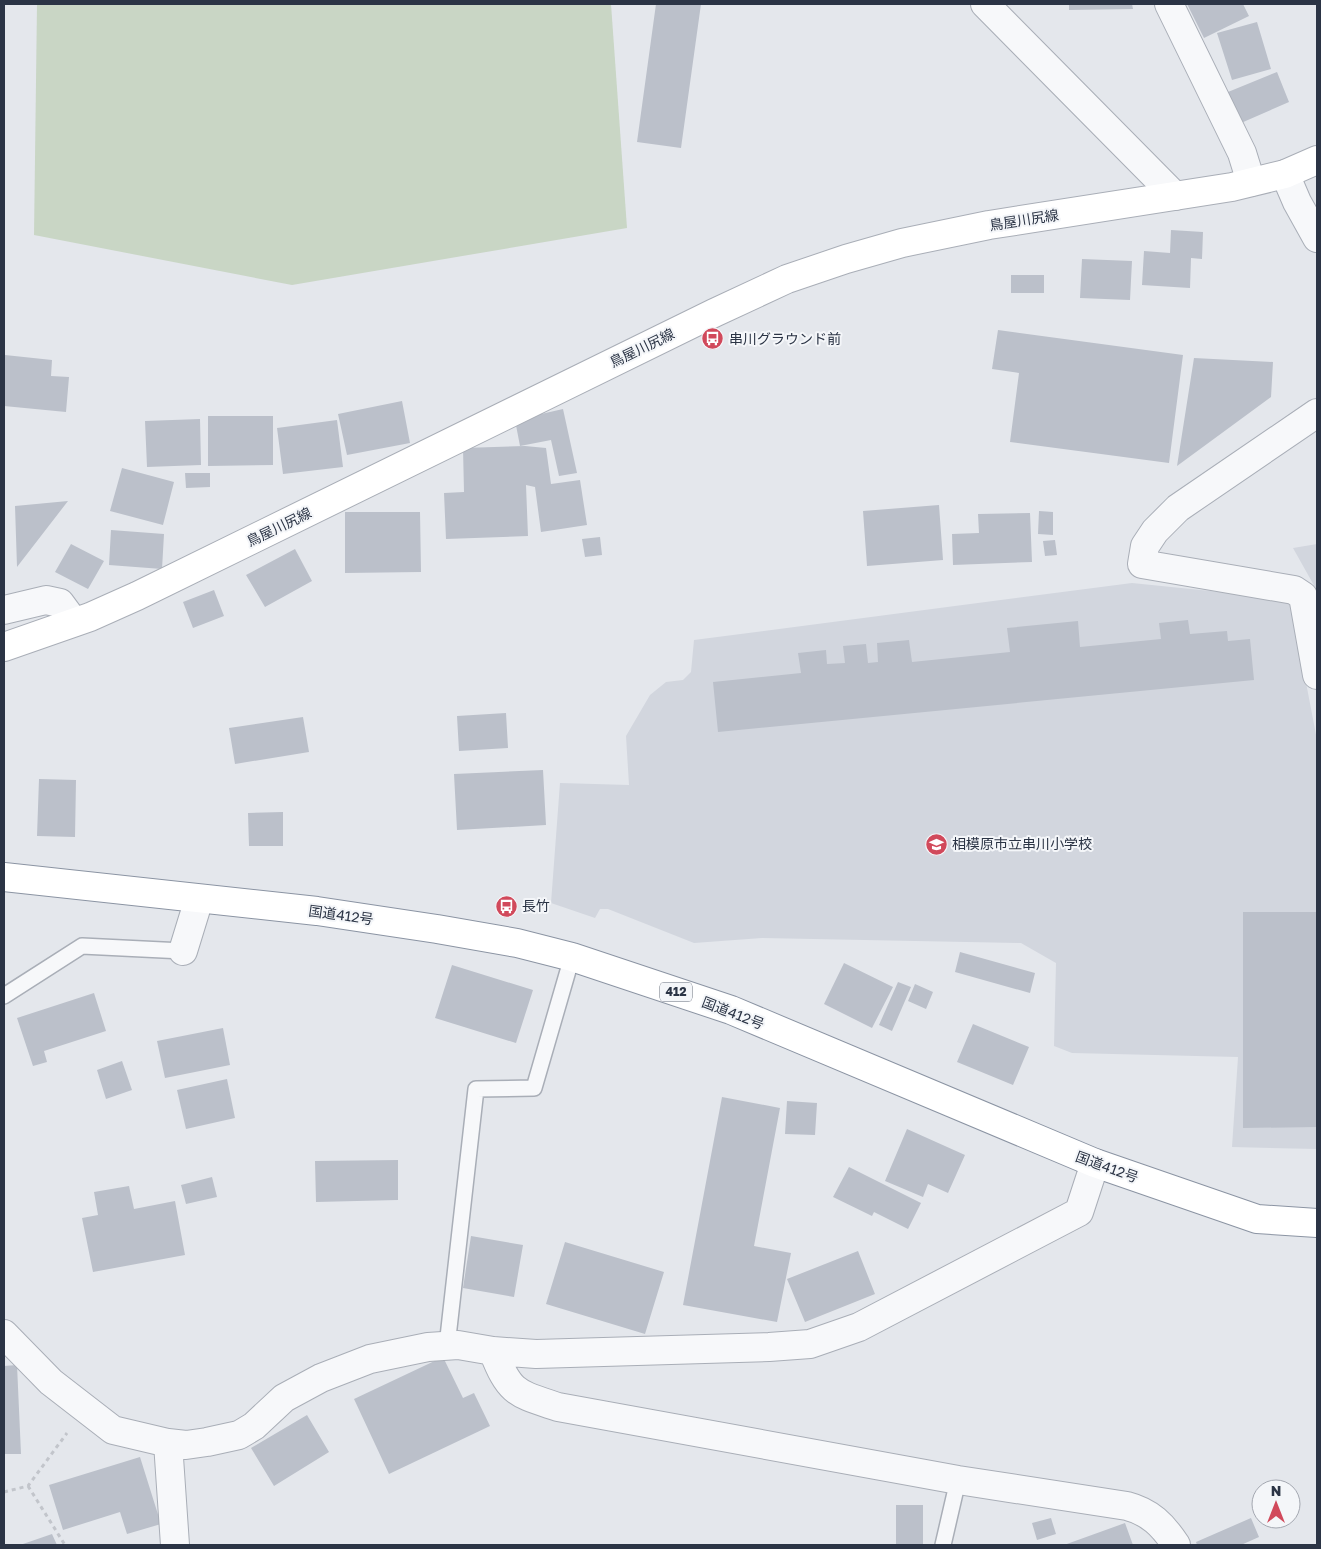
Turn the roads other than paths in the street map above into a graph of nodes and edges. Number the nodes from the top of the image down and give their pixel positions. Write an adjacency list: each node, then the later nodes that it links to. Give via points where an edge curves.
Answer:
1 (985, 4): 6 (street)
2 (1169, 4): 5 (street, via 1242,153)
3 (1317, 160): 4 (main road, 鳥屋川尻線)
4 (1285, 174): 5 (main road, 鳥屋川尻線); 7 (street)
5 (1251, 182): 6 (main road, 鳥屋川尻線)
6 (1174, 196): 10 (main road, 鳥屋川尻線, via 929,236 787,279 163,583)
7 (1317, 238)
8 (1317, 413): 12 (street, via 1178,508 1145,546 1142,564 1294,590 1303,596)
9 (4, 610): 10 (street, via 46,600 60,603)
10 (74, 622): 11 (main road, 鳥屋川尻線)
11 (4, 647)
12 (1317, 675)
13 (4, 877): 14 (main road, 国道412号 / 412)
14 (199, 899): 15 (street); 16 (main road, 国道412号 / 412, via 317,911 437,929 517,943)
15 (183, 951): 17 (lane, via 82,946)
16 (572, 957): 18 (main road, 国道412号 / 412, via 731,1010); 21 (lane, via 534,1088 476,1089)
17 (4, 996)
18 (1094, 1163): 19 (main road, 国道412号 / 412, via 1257,1219); 22 (street, via 1080,1212 858,1327 810,1344 536,1354)
19 (1317, 1223)
20 (4, 1334): 23 (street, via 51,1382 113,1430)
21 (448, 1346): 22 (street); 23 (street, via 370,1359 321,1378 284,1398 254,1426 239,1435 186,1445)
22 (494, 1351): 24 (street, via 511,1387 524,1396 558,1407)
23 (168, 1443): 25 (street)
24 (958, 1480): 26 (lane); 27 (street, via 1127,1506 1153,1518)
25 (175, 1545)
26 (943, 1545)
27 (1176, 1545)

